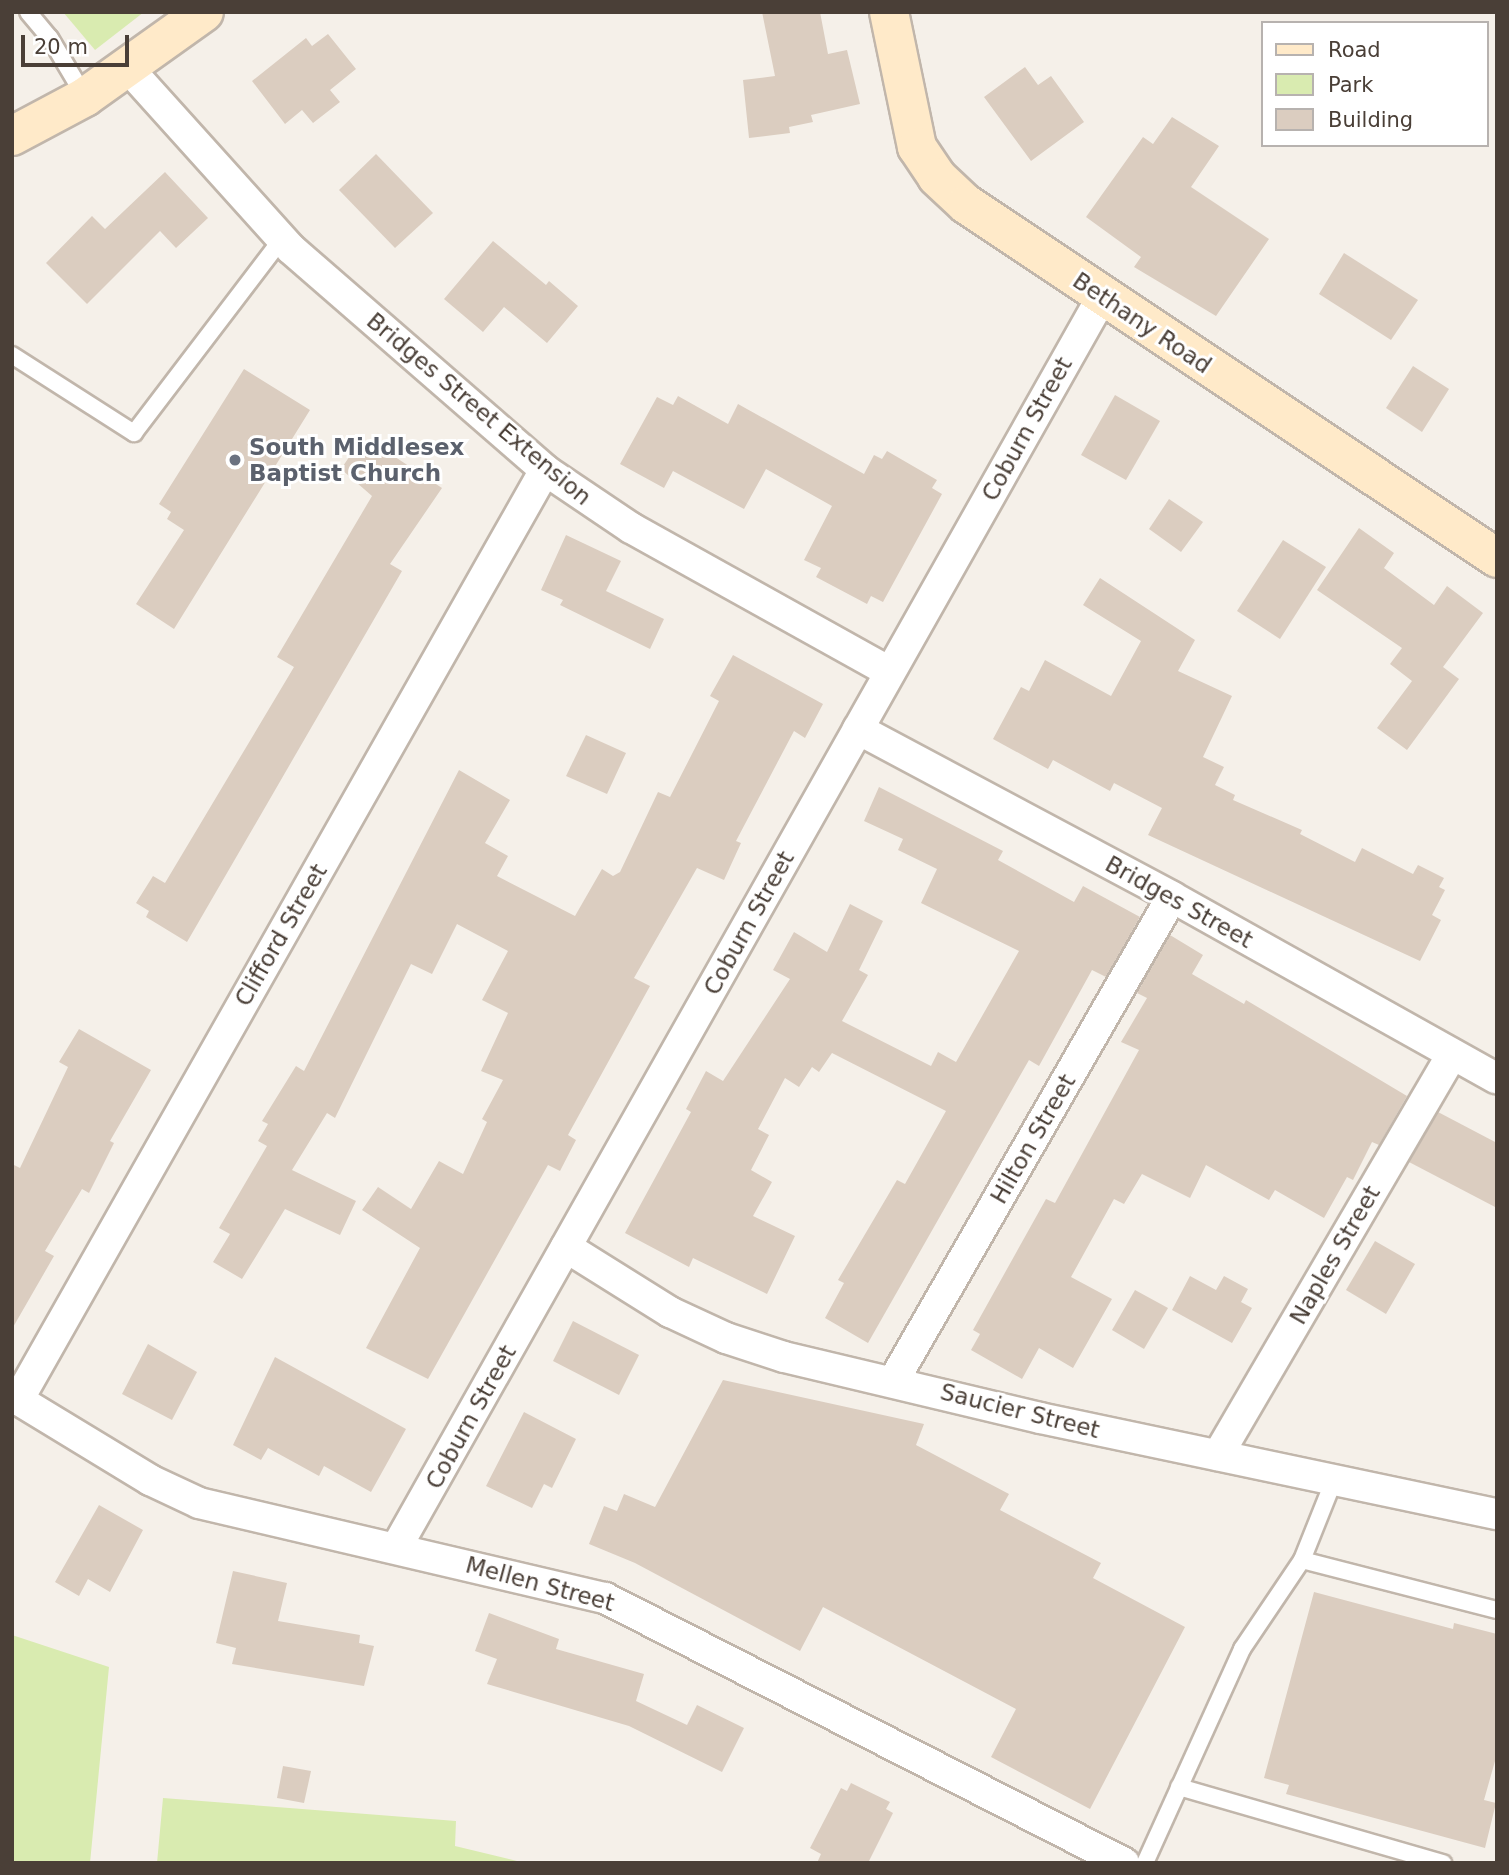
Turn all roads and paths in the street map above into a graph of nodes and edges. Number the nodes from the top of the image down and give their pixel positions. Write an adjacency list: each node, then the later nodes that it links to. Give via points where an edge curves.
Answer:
1 (28, 12): 5 (lane, via 50,38)
2 (204, 12): 4 (street)
3 (889, 12): 8 (street, Bethany Road, via 906,111 917,147 937,177 966,204)
4 (128, 68): 5 (street); 7 (street, Bridges Street Extension)
5 (85, 97): 6 (street)
6 (12, 136)
7 (282, 240): 9 (lane, via 134,433); 10 (street, Bridges Street Extension)
8 (1102, 297): 11 (street, Bethany Road); 12 (street, Coburn Street)
9 (12, 355)
10 (545, 470): 12 (street, Bridges Street Extension, via 631,528); 19 (street, Clifford Street)
11 (1497, 558)
12 (890, 672): 13 (street, Coburn Street)
13 (858, 729): 14 (street, Bridges Street); 17 (street, Coburn Street)
14 (1172, 897): 15 (street, Bridges Street); 18 (street, Hilton Street)
15 (1452, 1054): 16 (street, Bridges Street); 20 (street, Naples Street)
16 (1497, 1079)
17 (566, 1247): 18 (street, Saucier Street, via 670,1312 726,1338 785,1357); 23 (street, Coburn Street)
18 (894, 1380): 20 (street, Saucier Street)
19 (15, 1398): 23 (street, Mellen Street, via 150,1480 199,1503)
20 (1218, 1455): 21 (street, Saucier Street)
21 (1334, 1480): 22 (street, Saucier Street); 24 (lane)
22 (1497, 1514)
23 (396, 1548): 27 (street, Mellen Street, via 606,1598)
24 (1303, 1560): 25 (lane); 26 (lane, via 1242,1649)
25 (1497, 1609)
26 (1179, 1787): 28 (lane); 29 (lane)
27 (1125, 1863)
28 (1144, 1863)
29 (1443, 1863)

